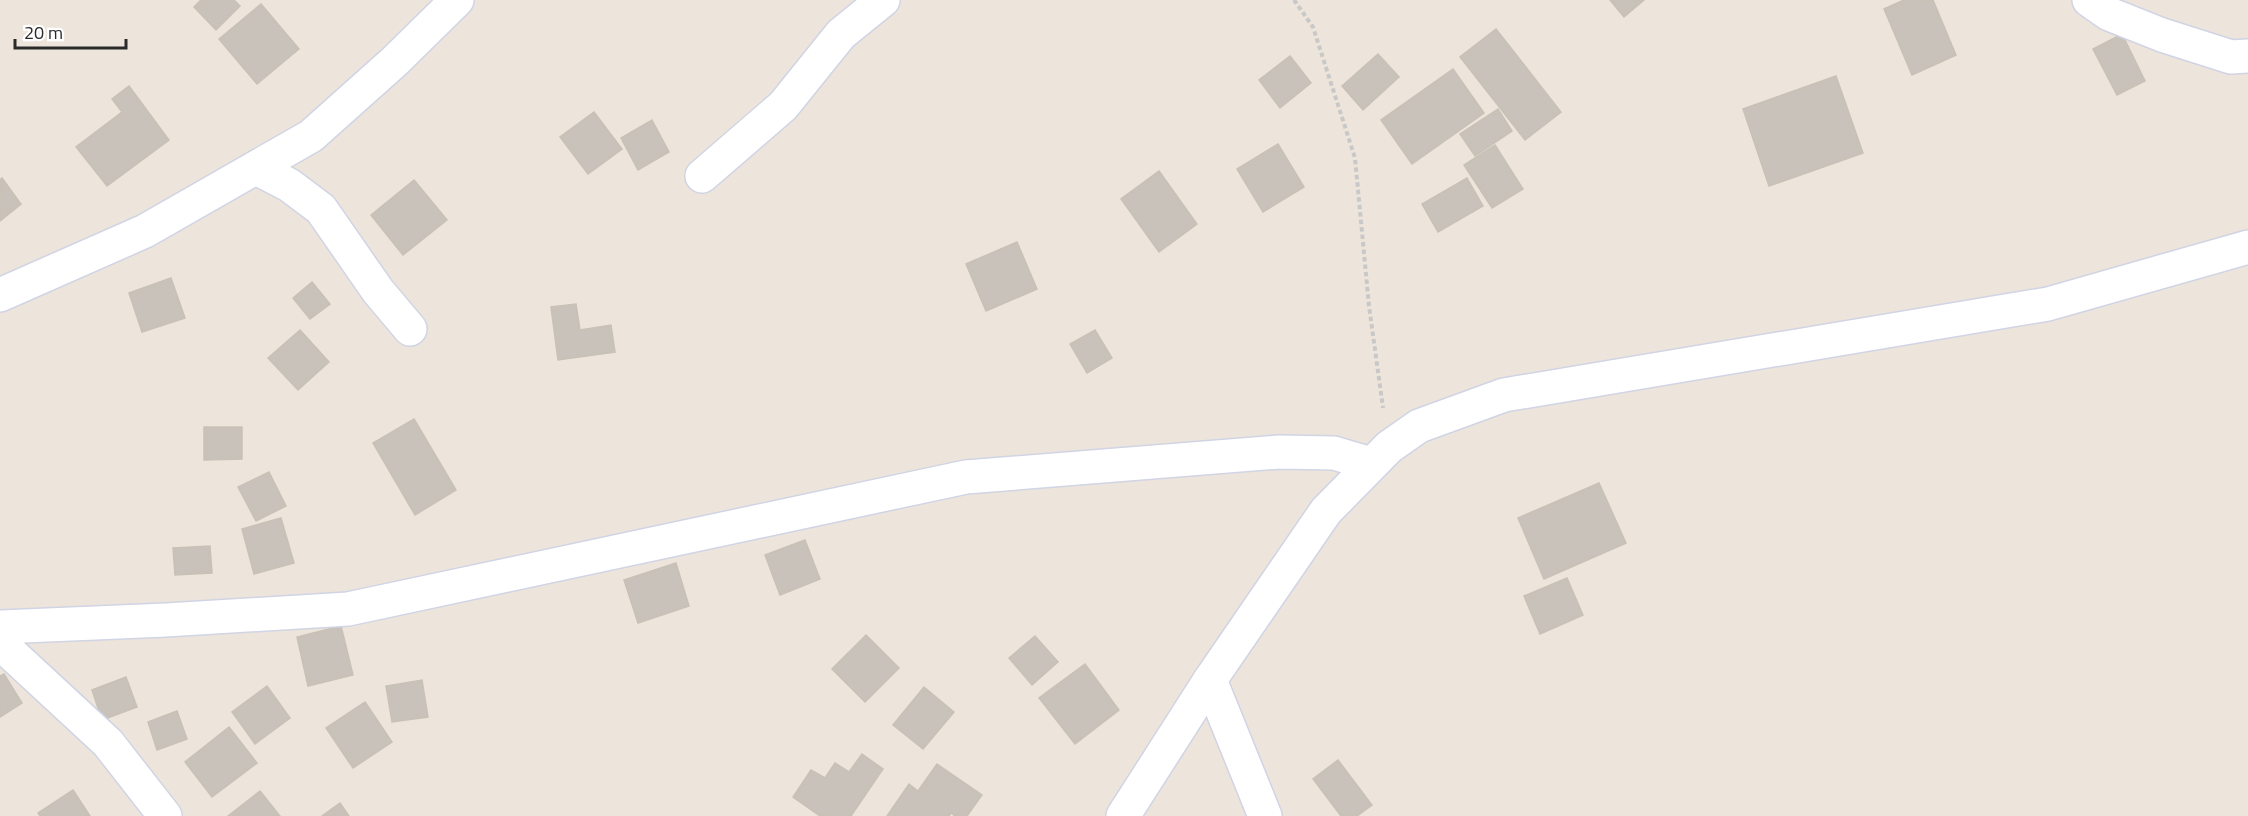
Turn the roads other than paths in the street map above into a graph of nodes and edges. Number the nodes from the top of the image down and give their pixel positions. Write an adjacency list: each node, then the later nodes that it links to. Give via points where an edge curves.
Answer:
1 (457, 0): 5 (street, via 311,136)
2 (882, 0): 6 (street, via 841,34 783,106)
3 (2090, 0): 4 (street, via 2109,14 2162,35 2230,57)
4 (2248, 56)
5 (256, 168): 8 (street, via 145,231); 9 (street, via 289,185 321,209 378,291)
6 (702, 176)
7 (2248, 247): 10 (street, via 2048,304 1504,395 1419,426)
8 (0, 295)
9 (410, 329)
10 (1380, 455): 11 (street, via 1279,452 966,477 348,609); 13 (street, via 1326,511)
11 (0, 627)
12 (0, 643): 14 (street, via 108,742)
13 (1210, 680): 15 (street); 16 (street)
14 (165, 816)
15 (1123, 816)
16 (1265, 816)

